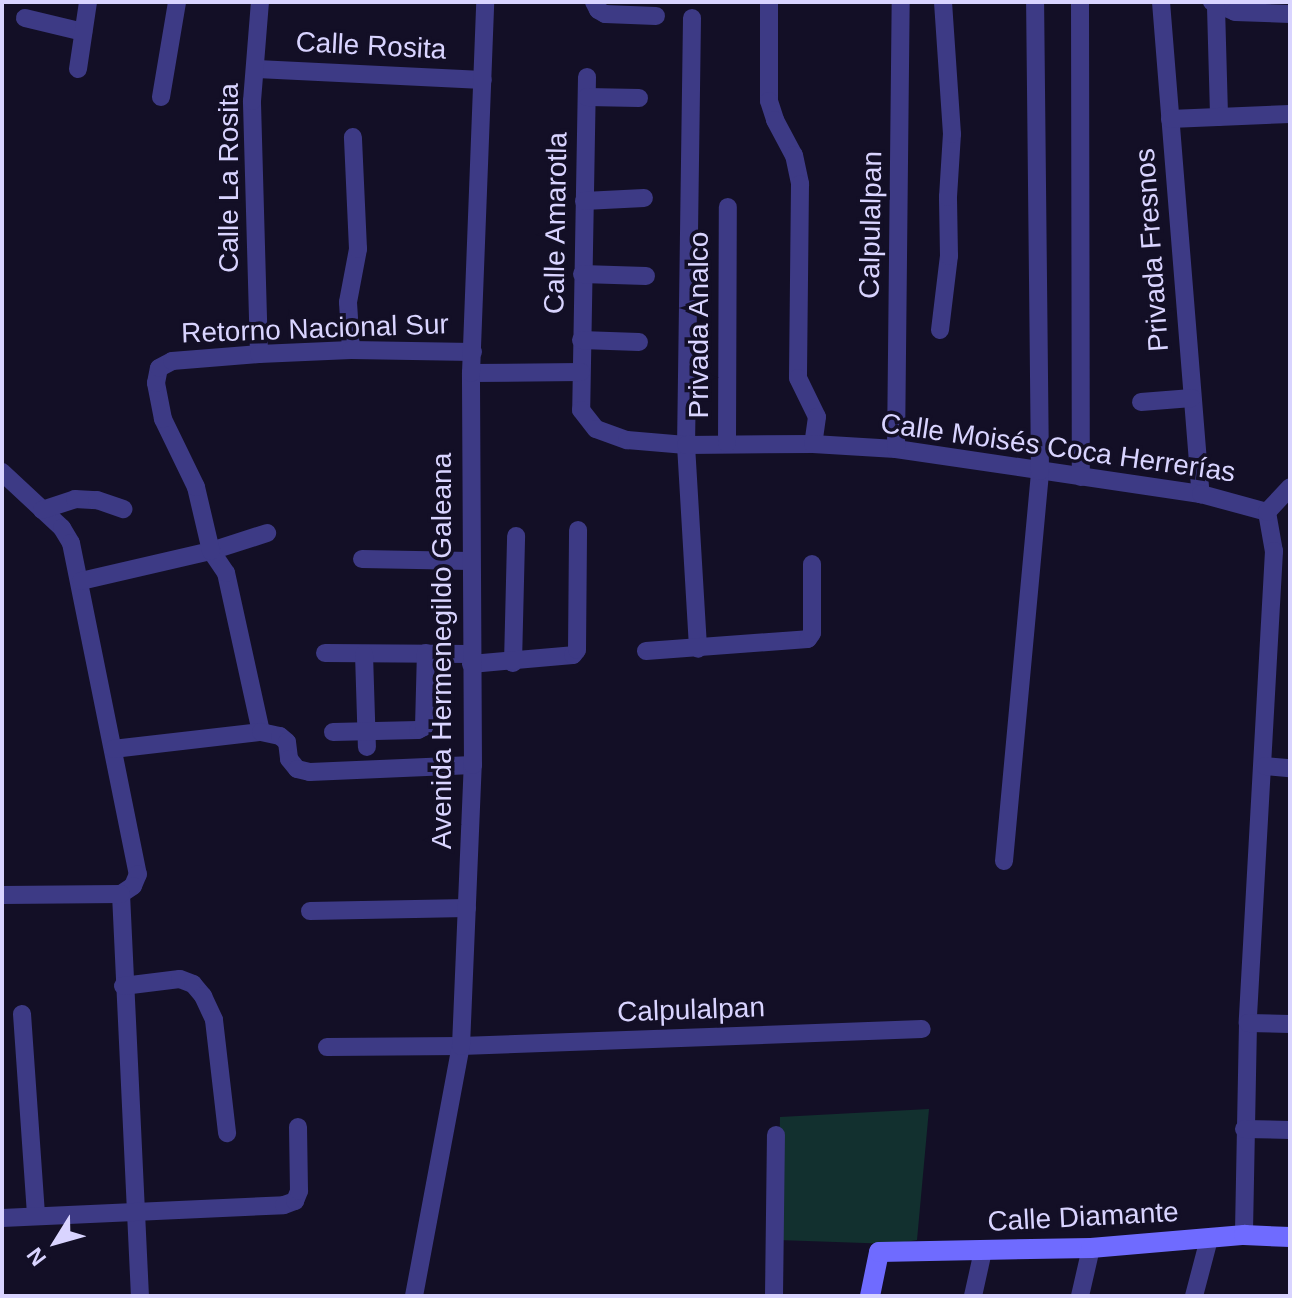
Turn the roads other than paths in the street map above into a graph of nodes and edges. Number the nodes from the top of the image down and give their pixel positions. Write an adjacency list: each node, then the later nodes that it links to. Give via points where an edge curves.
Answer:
1 (88, 2): 17 (street)
2 (177, 2): 22 (street)
3 (260, 2): 19 (street, Calle La Rosita)
4 (485, 2): 21 (street, Avenida Hermenegildo Galeana)
5 (769, 2): 45 (street, via 769,101 794,155 800,184 798,378 817,417)
6 (901, 2): 47 (street, Calpulalpan)
7 (943, 2): 34 (street, via 952,134 949,256)
8 (1035, 2): 48 (street)
9 (1080, 2): 50 (street)
10 (1161, 2): 27 (street, Privada Fresnos)
11 (1214, 4): 13 (street, via 1235,12); 26 (street)
12 (596, 6): 14 (street, via 605,14)
13 (1285, 10)
14 (656, 16)
15 (25, 18): 17 (street)
16 (692, 18): 46 (street)
17 (83, 32): 18 (street)
18 (78, 69)
19 (257, 69): 21 (street, Calle Rosita); 39 (street, Calle La Rosita, via 252,101)
20 (587, 77): 23 (street, Calle Amarotla)
21 (483, 80): 38 (street, Avenida Hermenegildo Galeana)
22 (161, 97)
23 (587, 97): 24 (street); 30 (street, Calle Amarotla)
24 (639, 98)
25 (1290, 114): 26 (street)
26 (1219, 117): 27 (street)
27 (1170, 119): 42 (street, Privada Fresnos)
28 (353, 137): 37 (street, via 358,249 348,302)
29 (644, 198): 30 (street)
30 (584, 201): 32 (street, Calle Amarotla)
31 (728, 207): 44 (street, Privada Analco)
32 (582, 274): 33 (street); 35 (street, Calle Amarotla)
33 (646, 276)
34 (940, 330)
35 (581, 340): 36 (street); 40 (street, Calle Amarotla)
36 (639, 342)
37 (351, 350): 38 (street, Retorno Nacional Sur); 39 (street, Retorno Nacional Sur)
38 (473, 352): 41 (street, Avenida Hermenegildo Galeana)
39 (259, 354): 60 (street, Retorno Nacional Sur, via 172,361 159,368 156,383 168,435 196,487)
40 (581, 372): 41 (street); 46 (street, Calle Moisés Coca Herrerías, via 581,410 596,429 627,440)
41 (471, 373): 62 (street, Avenida Hermenegildo Galeana)
42 (1192, 398): 43 (street); 52 (street, Privada Fresnos)
43 (1141, 402)
44 (727, 443): 45 (street, Calle Moisés Coca Herrerías); 46 (street, Calle Moisés Coca Herrerías)
45 (813, 444): 47 (street, Calle Moisés Coca Herrerías)
46 (686, 445): 65 (street)
47 (896, 449): 48 (street, Calle Moisés Coca Herrerías)
48 (1040, 471): 50 (street, Calle Moisés Coca Herrerías); 79 (street)
49 (2, 472): 54 (street)
50 (1081, 477): 52 (street, Calle Moisés Coca Herrerías)
51 (1290, 487): 55 (street)
52 (1201, 494): 55 (street, Calle Moisés Coca Herrerías)
53 (123, 509): 54 (street, via 75,499)
54 (42, 510): 64 (street, via 71,543)
55 (1267, 512): 59 (street, Calle Moisés Coca Herrerías)
56 (578, 530): 71 (street, via 577,650 566,658)
57 (267, 533): 60 (street)
58 (516, 536): 71 (street)
59 (1282, 550): 77 (street, Calle Moisés Coca Herrerías)
60 (211, 551): 64 (street); 72 (street, Retorno Nacional Sur, via 229,585)
61 (362, 559): 62 (street)
62 (470, 561): 70 (street, Avenida Hermenegildo Galeana)
63 (812, 564): 65 (street, via 808,639)
64 (81, 581): 75 (street)
65 (698, 649): 66 (street)
66 (646, 651)
67 (325, 653): 69 (street)
68 (426, 653): 69 (street); 70 (street); 74 (street, via 424,727)
69 (364, 654): 74 (street)
70 (471, 659): 71 (street); 76 (street, Avenida Hermenegildo Galeana)
71 (513, 663)
72 (261, 732): 75 (street); 76 (street, via 280,736 297,769 310,772)
73 (333, 732): 74 (street)
74 (367, 739)
75 (113, 749): 80 (street, via 138,874)
76 (473, 765): 82 (street, Avenida Hermenegildo Galeana)
77 (1265, 766): 78 (street); 86 (street, Calle Moisés Coca Herrerías)
78 (1290, 768)
79 (1004, 861)
80 (121, 894): 81 (street); 84 (street)
81 (2, 895)
82 (467, 908): 83 (street); 89 (street, Avenida Hermenegildo Galeana)
83 (310, 911)
84 (123, 986): 94 (street, via 180,979 203,996 214,1020); 96 (street)
85 (22, 1014): 97 (street)
86 (1248, 1023): 87 (street); 92 (street, Calle Moisés Coca Herrerías)
87 (1290, 1024)
88 (922, 1029): 89 (street, Calpulalpan)
89 (461, 1046): 90 (street, Calpulalpan); 105 (street, Avenida Hermenegildo Galeana)
90 (327, 1047)
91 (298, 1127): 96 (street, via 295,1201)
92 (1244, 1129): 93 (street); 99 (street, Calle Moisés Coca Herrerías)
93 (1290, 1130)
94 (227, 1133)
95 (776, 1135): 106 (street)
96 (134, 1213): 97 (street); 104 (street)
97 (36, 1215): 98 (street)
98 (2, 1218)
99 (1244, 1235): 100 (street, Calle Diamante); 101 (street, Calle Diamante)
100 (1290, 1237)
101 (1209, 1239): 102 (street, Calle Diamante); 110 (street)
102 (1091, 1248): 103 (street, Calle Diamante); 109 (street)
103 (983, 1251): 107 (street, Calle Diamante, via 879,1252); 108 (street)
104 (140, 1296)
105 (414, 1296)
106 (774, 1296)
107 (870, 1296)
108 (973, 1296)
109 (1080, 1296)
110 (1194, 1296)

